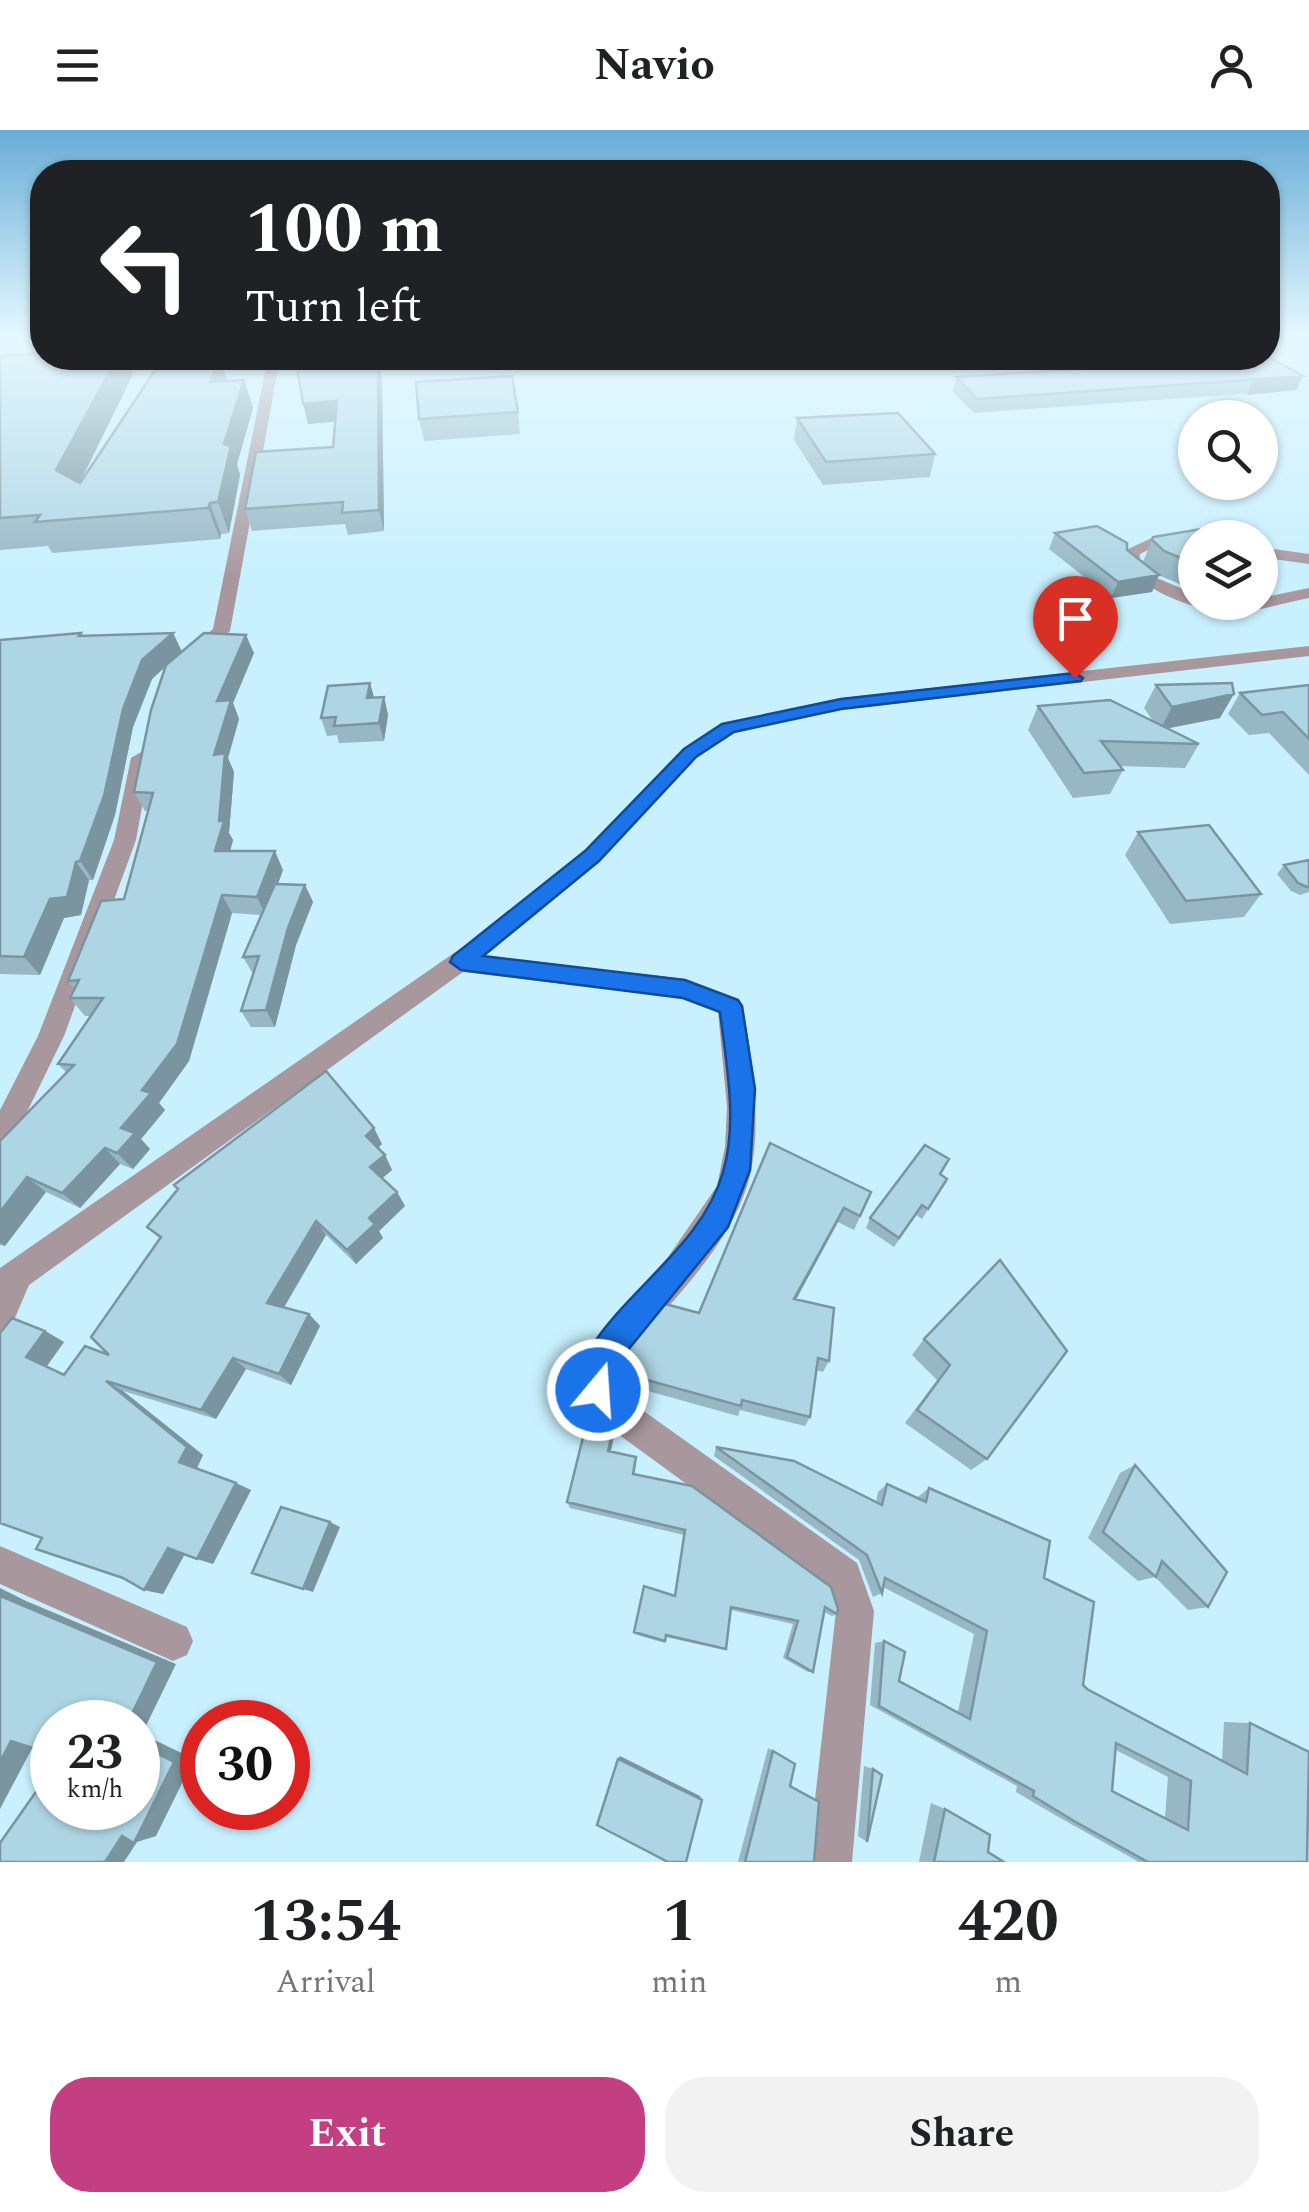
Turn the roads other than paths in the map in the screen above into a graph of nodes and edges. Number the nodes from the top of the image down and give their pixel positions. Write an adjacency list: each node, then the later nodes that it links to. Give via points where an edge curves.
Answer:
1 (263, 417): 9 (street, via 221,631)
2 (1178, 541): 5 (street, via 1158,539 1133,552 1131,564 1146,579)
3 (1278, 555): 4 (street)
4 (1309, 559)
5 (1178, 593)
6 (1309, 593): 7 (street)
7 (1278, 599)
8 (1309, 652): 11 (street, via 841,704 728,728 690,753 592,856)
9 (176, 671)
10 (148, 728): 12 (street, via 124,840 51,1036)
11 (461, 962): 13 (street); 17 (street, via 685,989 730,1006 742,1089 737,1170 718,1218 600,1360 598,1390 619,1414 844,1576 856,1611)
12 (0, 1138)
13 (9, 1280): 14 (street)
14 (0, 1316)
15 (0, 1565): 16 (street)
16 (173, 1641)
17 (830, 1862)

